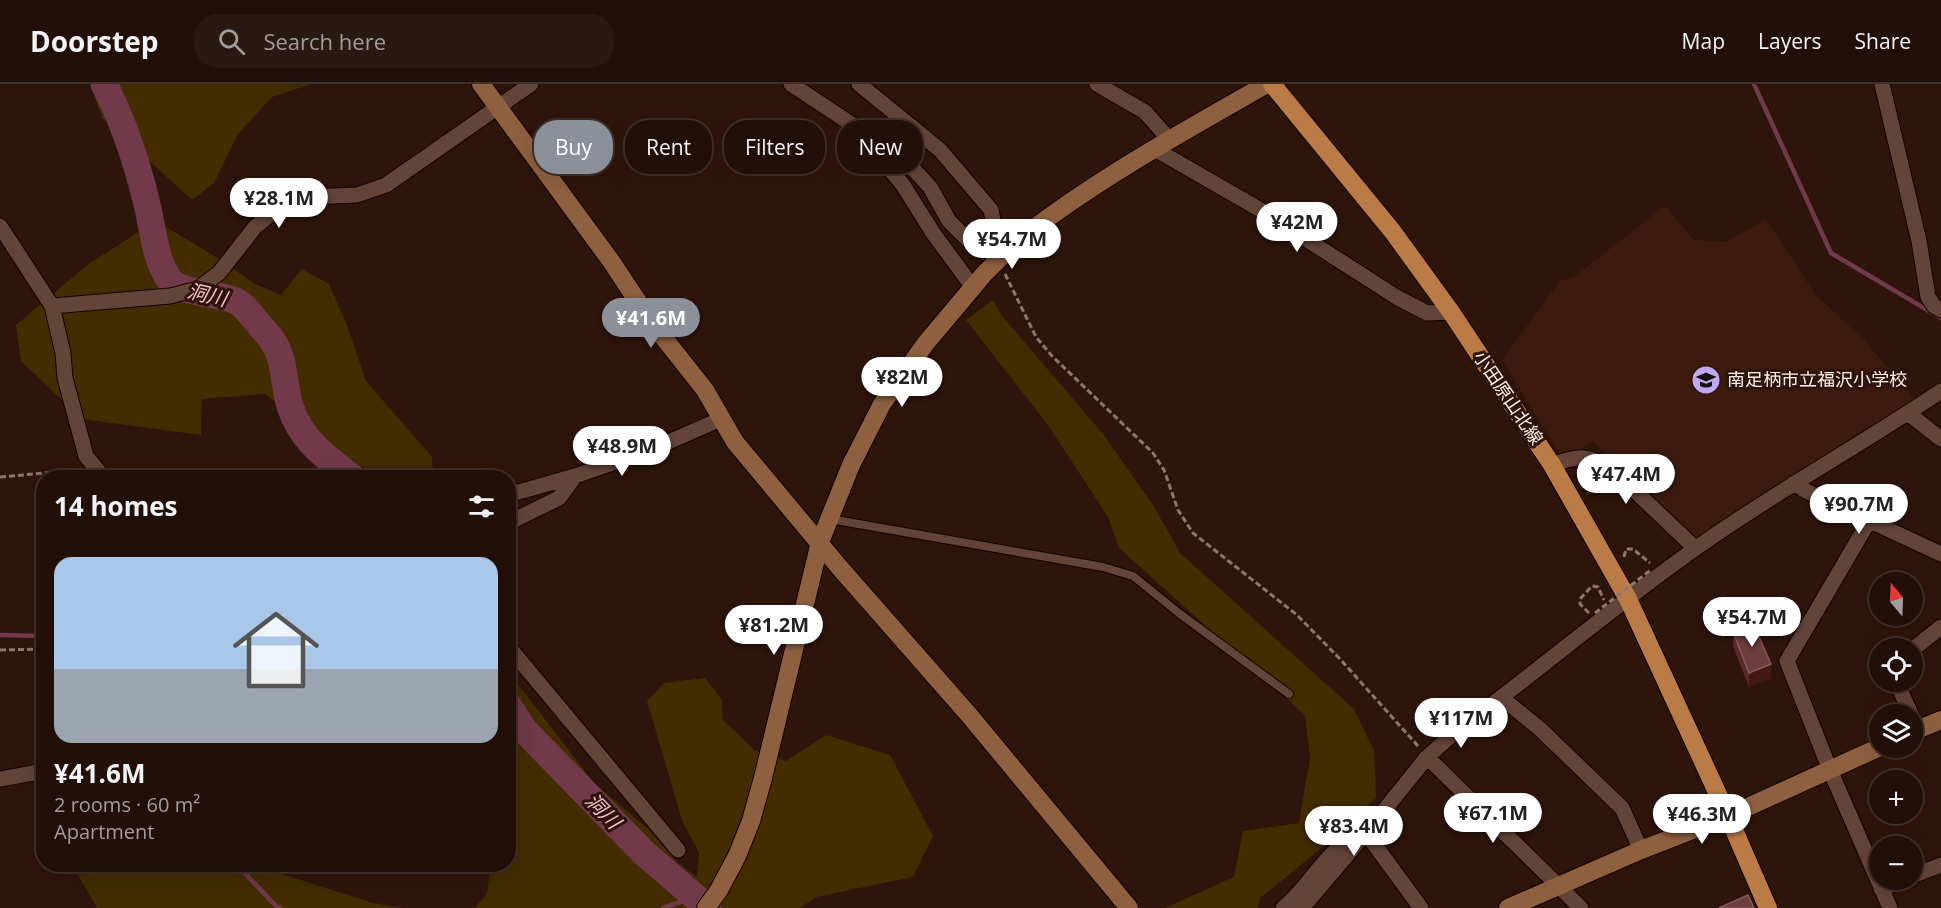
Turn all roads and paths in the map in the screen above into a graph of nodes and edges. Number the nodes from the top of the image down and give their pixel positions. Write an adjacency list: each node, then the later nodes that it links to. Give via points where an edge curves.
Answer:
1 (481, 84): 9 (street)
2 (531, 84): 9 (street)
3 (791, 84): 10 (street)
4 (860, 84): 11 (street)
5 (1097, 84): 13 (street, via 1145,112)
6 (1267, 84): 13 (street)
7 (1272, 84): 21 (main road, 小田原山北線, via 1393,232)
8 (1882, 84): 20 (street, via 1919,241 1928,297)
9 (499, 108): 19 (street, via 386,185 357,195 309,197 276,210 255,227 219,273 198,289 170,296); 24 (street, via 705,390)
10 (846, 120)
11 (904, 120)
12 (923, 136): 15 (street, via 940,150 991,210 994,225 987,238 969,240 949,221)
13 (1161, 143): 18 (street, bridge, via 1045,219); 21 (street, via 1398,298 1427,313)
14 (894, 174): 18 (street, via 933,233)
15 (917, 174)
16 (0, 226): 19 (street)
17 (1003, 270): 54 (path, via 1041,343 1153,453 1164,470 1178,510 1193,533 1297,615)
18 (978, 280): 34 (street, via 882,404)
19 (52, 306): 27 (street, via 80,435 86,456)
20 (1941, 310)
21 (1451, 312): 26 (main road, 小田原山北線)
22 (1941, 391): 23 (street)
23 (1908, 413): 25 (street); 31 (street)
24 (721, 419): 29 (street, via 650,450); 36 (street, via 735,442)
25 (1941, 440)
26 (1552, 465): 37 (street, via 1572,457 1601,462); 42 (main road, 小田原山北線)
27 (98, 470)
28 (36, 475): 30 (path)
29 (575, 476): 32 (street); 33 (street, via 559,498)
30 (0, 477)
31 (1794, 483): 35 (street); 37 (street)
32 (516, 493)
33 (516, 519)
34 (829, 519): 36 (street); 49 (lane, via 1103,567 1132,576)
35 (1869, 521): 38 (street); 55 (street, via 1787,661)
36 (820, 542): 67 (street, via 751,821 719,890); 68 (street)
37 (1695, 548): 41 (street)
38 (1941, 554)
39 (1628, 565): 41 (path, via 1623,556 1626,549 1633,549 1650,561)
40 (1632, 573): 41 (path)
41 (1653, 574): 42 (street); 43 (path, bridge)
42 (1628, 599): 43 (street); 58 (main road, 小田原山北線)
43 (1598, 616): 43 (path, via 1604,598 1598,587 1592,586 1580,598 1580,604 1588,613); 50 (street)
44 (1941, 627): 45 (street)
45 (1923, 641)
46 (36, 649): 47 (path)
47 (0, 650)
48 (516, 656): 60 (street)
49 (1289, 694)
50 (1502, 698): 54 (street); 61 (street, via 1622,808)
51 (1941, 720): 52 (street)
52 (1923, 723)
53 (1869, 752): 55 (street)
54 (1427, 757): 59 (street); 65 (street)
55 (1830, 770): 58 (street); 62 (street)
56 (36, 772): 57 (street)
57 (0, 779)
58 (1728, 816): 61 (street); 74 (main road, 小田原山北線)
59 (1366, 833): 69 (street, via 1340,846); 70 (street); 71 (street)
60 (678, 850)
61 (1641, 850): 65 (street)
62 (1869, 861)
63 (1941, 865): 64 (street)
64 (1923, 872)
65 (1559, 886): 72 (street); 73 (street)
66 (1881, 890): 75 (street)
67 (706, 908)
68 (1129, 908)
69 (1283, 908)
70 (1302, 908)
71 (1421, 908)
72 (1508, 908)
73 (1581, 908)
74 (1768, 908)
75 (1890, 908)

